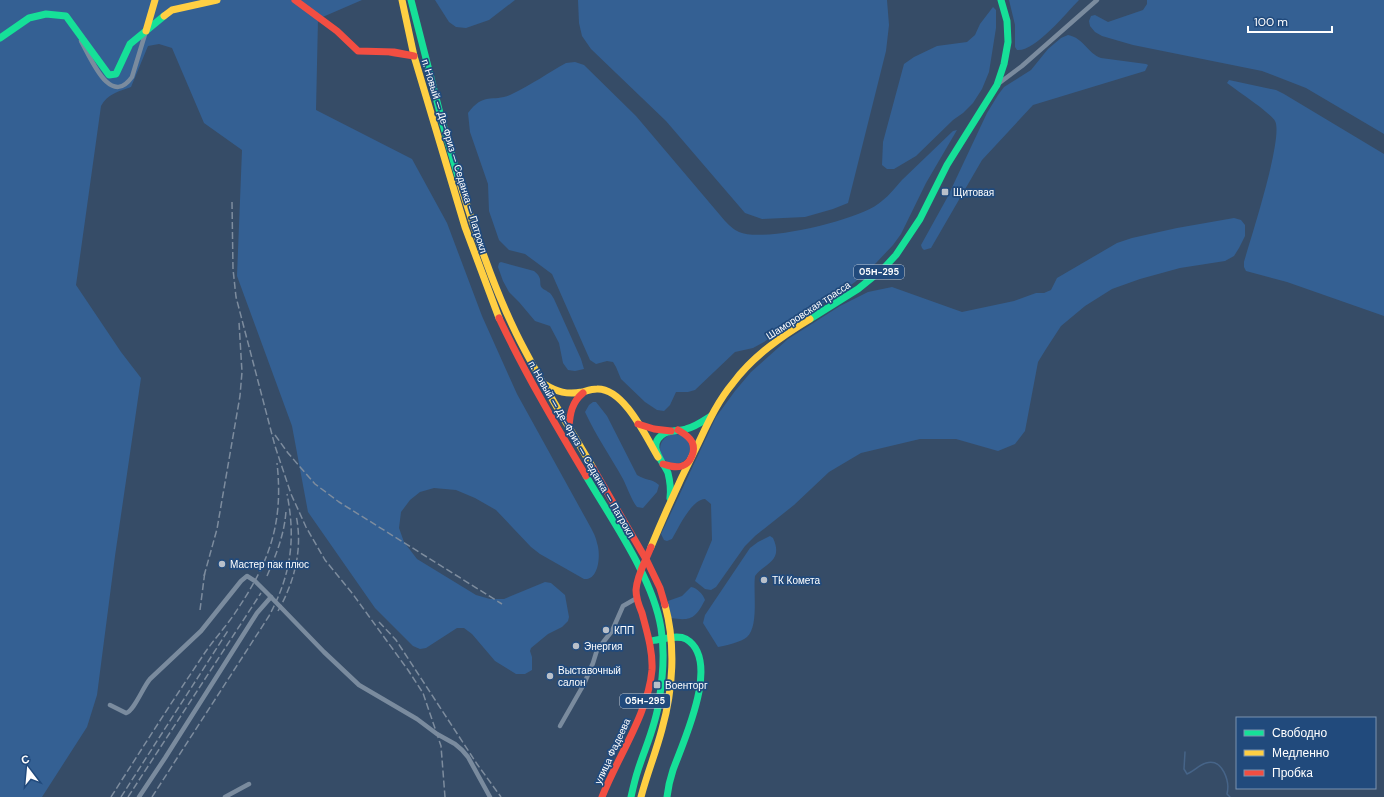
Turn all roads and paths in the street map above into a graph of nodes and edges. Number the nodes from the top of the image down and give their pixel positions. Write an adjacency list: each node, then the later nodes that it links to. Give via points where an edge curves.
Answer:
1 (155, 0): 9 (main road)
2 (217, 0): 9 (main road, via 172,10)
3 (295, 0): 11 (main road, via 358,51)
4 (402, 0): 11 (main road, п. Новый — Де-Фриз — Седанка — Патрокл)
5 (411, 0): 13 (main road, п. Новый — Де-Фриз — Седанка — Патрокл, via 473,224 522,346)
6 (1001, 0): 12 (main road, Шаморовская трасса / 05Н-295, via 1006,14 1008,35 1005,58)
7 (1097, 0): 12 (street)
8 (56, 17): 9 (street, via 68,23 75,31 105,82 117,88 128,83 132,77)
9 (146, 32): 10 (main road, via 130,44 116,74 109,75 66,16 46,14 29,18)
10 (0, 38)
11 (414, 56): 33 (main road, п. Новый — Де-Фриз — Седанка — Патрокл, via 464,227 496,311 545,407 619,531 653,599 661,628 663,661 659,702)
12 (997, 85): 15 (main road, Шаморовская трасса / 05Н-295, via 947,165 920,219 896,255 858,289 770,346 733,382)
13 (543, 383): 14 (main road, via 565,394); 17 (main road, п. Новый — Де-Фриз — Седанка — Патрокл)
14 (586, 392): 16 (main road, via 601,390 612,393 619,398); 17 (main road, via 571,405)
15 (713, 414): 18 (main road, 05Н-295, via 695,426); 20 (main road, Шаморовская трасса / 05Н-295)
16 (638, 424): 18 (main road, 05Н-295, via 654,429); 19 (main road)
17 (569, 427): 34 (main road, п. Новый — Де-Фриз — Седанка — Патрокл, via 651,568 662,594 669,626 670,683 662,729)
18 (674, 430): 19 (main road, 05Н-295, via 661,436 658,441); 20 (main road, via 690,437 694,450)
19 (658, 457): 21 (main road, 05Н-295)
20 (692, 457): 21 (main road, via 680,467 671,468); 22 (main road, Шаморовская трасса / 05Н-295)
21 (664, 464): 22 (main road, 05Н-295, via 670,484)
22 (669, 502): 24 (main road, Шаморовская трасса / 05Н-295, via 640,571 636,590)
23 (271, 597): 26 (street, via 247,576 201,631 145,684 131,710 126,713); 29 (street, via 257,612); 31 (street, via 359,685 417,719 462,750)
24 (638, 598): 25 (main road, улица Фадеева / 05Н-295); 27 (street, via 623,606 612,631 597,650 584,684)
25 (650, 641): 32 (main road, улица Фадеева / 05Н-295, via 652,669 648,693); 35 (main road, via 682,638 690,641 698,652 701,670 694,710 672,771)
26 (110, 705)
27 (560, 726)
28 (249, 784): 30 (street)
29 (139, 797)
30 (224, 797)
31 (490, 797)
32 (602, 797)
33 (631, 797)
34 (641, 797)
35 (667, 797)

